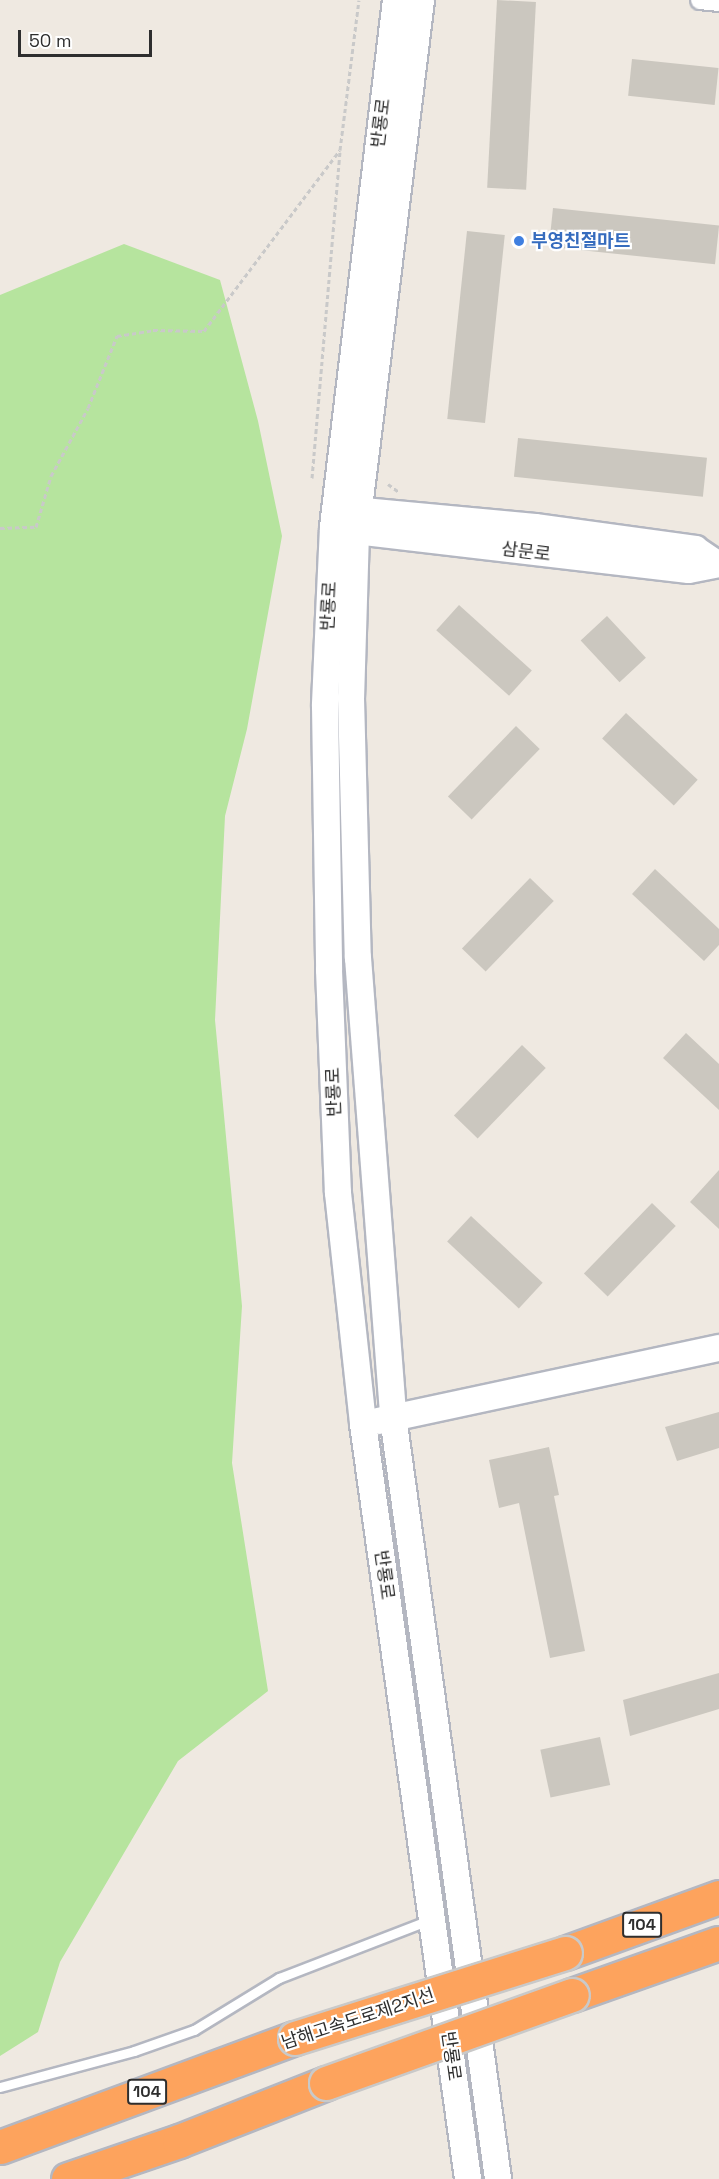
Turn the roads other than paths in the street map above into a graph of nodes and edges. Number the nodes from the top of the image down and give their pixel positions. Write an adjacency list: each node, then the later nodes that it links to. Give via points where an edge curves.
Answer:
1 (396, 0): 5 (street, 반룡로)
2 (421, 0): 5 (street, 반룡로)
3 (700, 0): 4 (street)
4 (719, 2)
5 (345, 520): 6 (street, 삼문로, via 689,570); 8 (street, 반룡로, via 358,958); 9 (street, 반룡로, via 325,706 329,970 338,1193)
6 (712, 563)
7 (719, 1348): 8 (street)
8 (393, 1417): 9 (street); 17 (street, 반룡로)
9 (363, 1424): 11 (street, 반룡로)
10 (719, 1897): 14 (highway, 남해고속도로제2지선 / 104, bridge, via 565,1953 295,2038)
11 (432, 1919): 13 (lane, via 279,1978 194,2030 134,2051); 16 (street, 반룡로)
12 (719, 1943): 15 (highway, 104, bridge)
13 (0, 2087)
14 (0, 2147)
15 (68, 2179)
16 (468, 2179)
17 (498, 2179)

